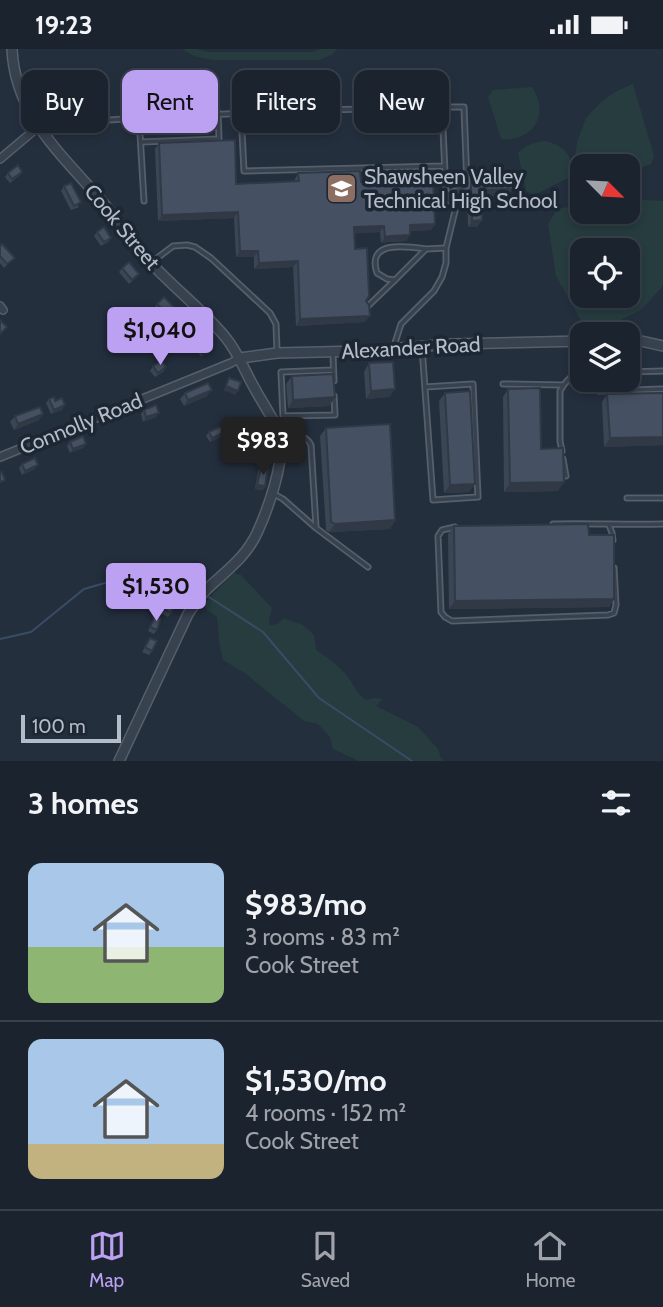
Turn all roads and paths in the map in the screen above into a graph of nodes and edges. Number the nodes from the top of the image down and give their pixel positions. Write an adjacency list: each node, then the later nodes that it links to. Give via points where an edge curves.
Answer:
1 (12, 49): 2 (street, Cook Street)
2 (21, 94)
3 (449, 107): 14 (lane, via 464,107 467,186)
4 (232, 112): 5 (lane)
5 (218, 113): 11 (lane, via 219,139)
6 (31, 133): 12 (street)
7 (43, 133): 18 (street, Cook Street)
8 (140, 133): 11 (lane)
9 (242, 133): 13 (lane, via 244,171)
10 (443, 133): 13 (lane)
11 (141, 142): 15 (lane)
12 (0, 159)
13 (444, 166): 14 (lane)
14 (446, 195): 16 (lane, via 456,211)
15 (144, 201)
16 (446, 248): 17 (lane); 25 (lane, via 438,284 401,324)
17 (426, 249): 19 (lane); 19 (lane, via 379,251 374,260 377,273)
18 (151, 263): 27 (lane, via 173,246 202,251 270,313); 28 (street, Cook Street, via 225,336)
19 (394, 280): 20 (lane)
20 (366, 307)
21 (570, 341): 24 (street, Alexander Road)
22 (640, 341): 23 (street)
23 (663, 346)
24 (422, 348): 25 (street, Alexander Road); 35 (lane)
25 (393, 349): 26 (street, Alexander Road)
26 (333, 352): 27 (street, Alexander Road); 29 (lane)
27 (277, 353): 28 (street, Alexander Road)
28 (240, 358): 38 (street, Cook Street); 39 (street, Connolly Road)
29 (333, 370): 29 (lane, via 335,415 283,416 281,372)
30 (663, 371): 31 (lane)
31 (640, 372)
32 (570, 377): 34 (lane)
33 (503, 384): 34 (lane)
34 (562, 385): 40 (lane, via 560,442)
35 (425, 387): 35 (lane, via 433,500 478,497 473,384)
36 (663, 389): 37 (lane)
37 (640, 390)
38 (280, 437): 41 (street); 48 (lane, via 303,436 311,445)
39 (0, 457)
40 (566, 476)
41 (272, 493): 48 (lane); 52 (street, via 247,551 188,614)
42 (627, 498): 43 (lane)
43 (663, 498)
44 (551, 524): 46 (lane)
45 (663, 524): 46 (lane)
46 (609, 525): 49 (lane)
47 (462, 527): 50 (lane, via 442,530 438,536 441,612 452,621 614,613)
48 (316, 528): 51 (lane)
49 (613, 545)
50 (613, 557)
51 (368, 567)
52 (119, 761)

